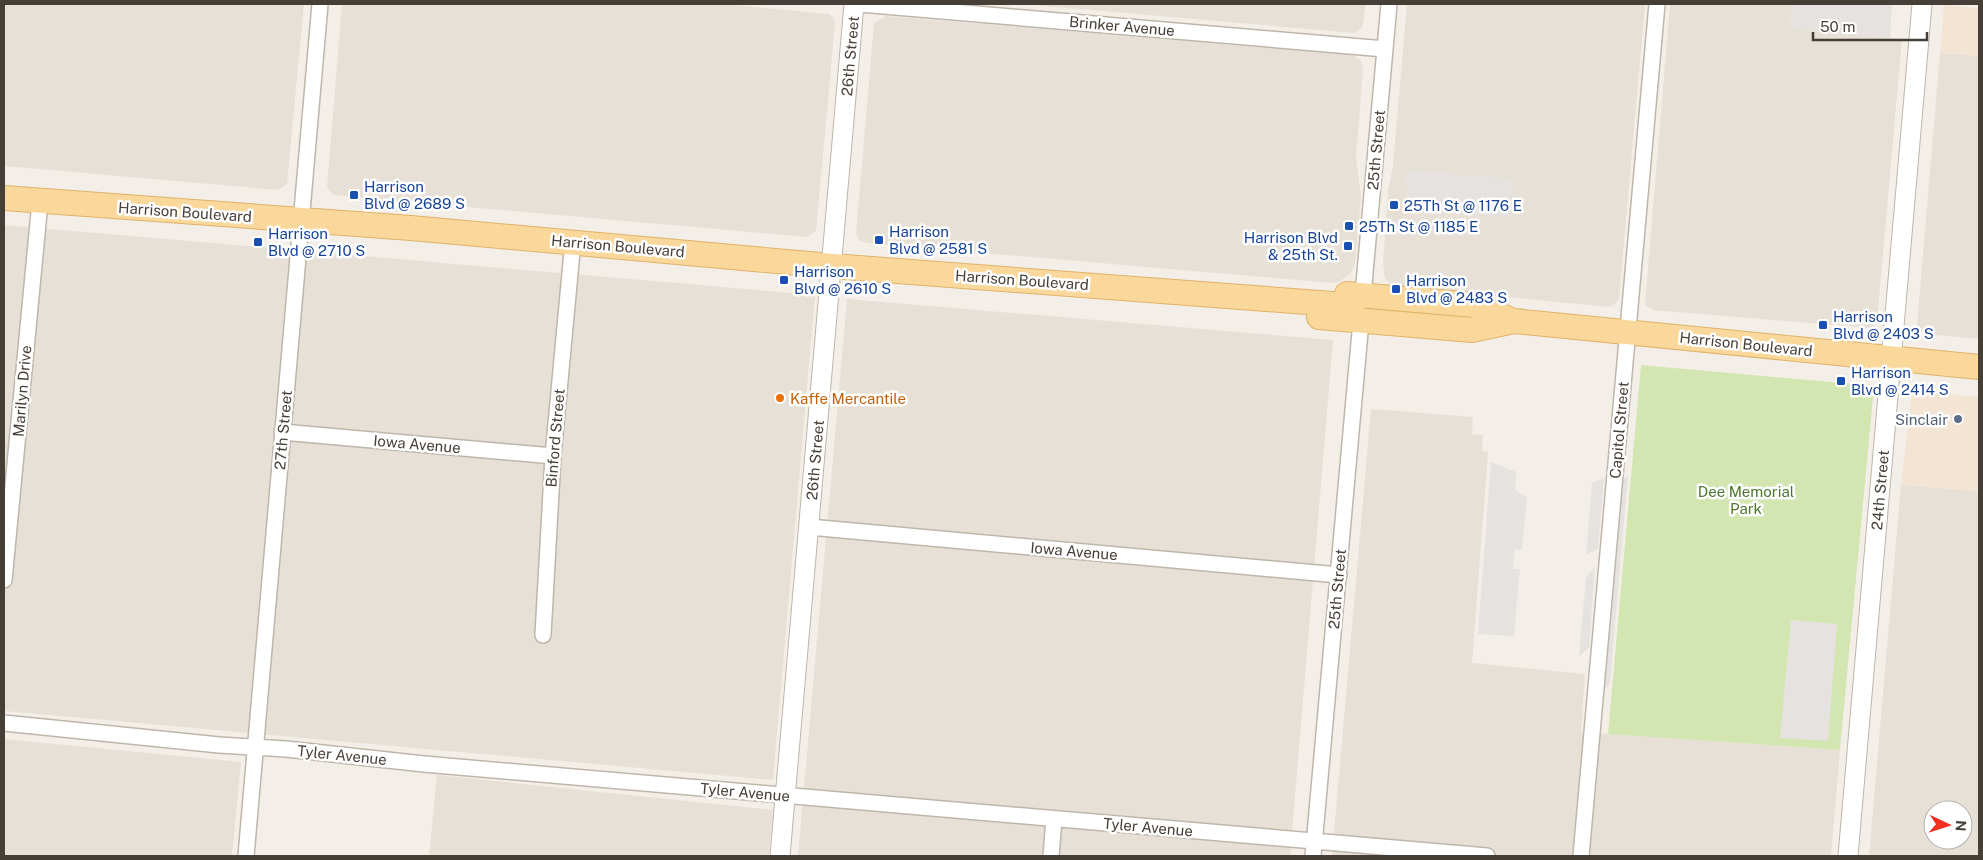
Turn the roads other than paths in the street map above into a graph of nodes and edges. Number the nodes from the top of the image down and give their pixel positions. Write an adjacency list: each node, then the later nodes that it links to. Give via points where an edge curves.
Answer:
1 (320, 4): 10 (street, 27th Street)
2 (854, 4): 12 (street, 26th Street)
3 (860, 4): 7 (street, Brinker Avenue)
4 (1389, 4): 7 (street, 25th Street)
5 (1657, 4): 17 (street, Capitol Street)
6 (1922, 4): 18 (street, 24th Street)
7 (1385, 49): 13 (street, 25th Street)
8 (4, 198): 9 (main road, Harrison Boulevard)
9 (40, 202): 10 (main road, Harrison Boulevard); 24 (street, Marilyn Drive)
10 (301, 220): 11 (main road, Harrison Boulevard); 20 (street, 27th Street)
11 (573, 241): 12 (main road, Harrison Boulevard); 21 (street, Binford Street)
12 (832, 266): 14 (main road, Harrison Boulevard); 22 (street, 26th Street)
13 (1363, 295): 14 (main road, via 1346,305); 16 (main road, Harrison Boulevard, via 1474,305)
14 (1232, 296): 15 (main road, Harrison Boulevard, via 1259,312)
15 (1361, 321): 16 (main road, via 1380,310); 23 (street, 25th Street)
16 (1514, 321): 17 (main road, Harrison Boulevard)
17 (1628, 332): 18 (main road, Harrison Boulevard); 35 (street, Capitol Street)
18 (1892, 358): 19 (main road, Harrison Boulevard); 36 (street, 24th Street)
19 (1979, 367)
20 (282, 432): 21 (street, Iowa Avenue); 27 (street, 27th Street)
21 (553, 456): 25 (street, Binford Street)
22 (809, 527): 23 (street, Iowa Avenue); 28 (street, 26th Street)
23 (1339, 575): 30 (street, 25th Street)
24 (4, 580)
25 (543, 635)
26 (4, 724): 27 (street, Tyler Avenue)
27 (256, 747): 28 (street, Tyler Avenue); 31 (street, 27th Street)
28 (785, 795): 29 (street, Tyler Avenue); 32 (street, 26th Street)
29 (1054, 819): 30 (street, Tyler Avenue); 33 (street)
30 (1314, 849): 34 (street, Tyler Avenue)
31 (246, 856)
32 (780, 856)
33 (1051, 856)
34 (1487, 856)
35 (1580, 856)
36 (1848, 856)

